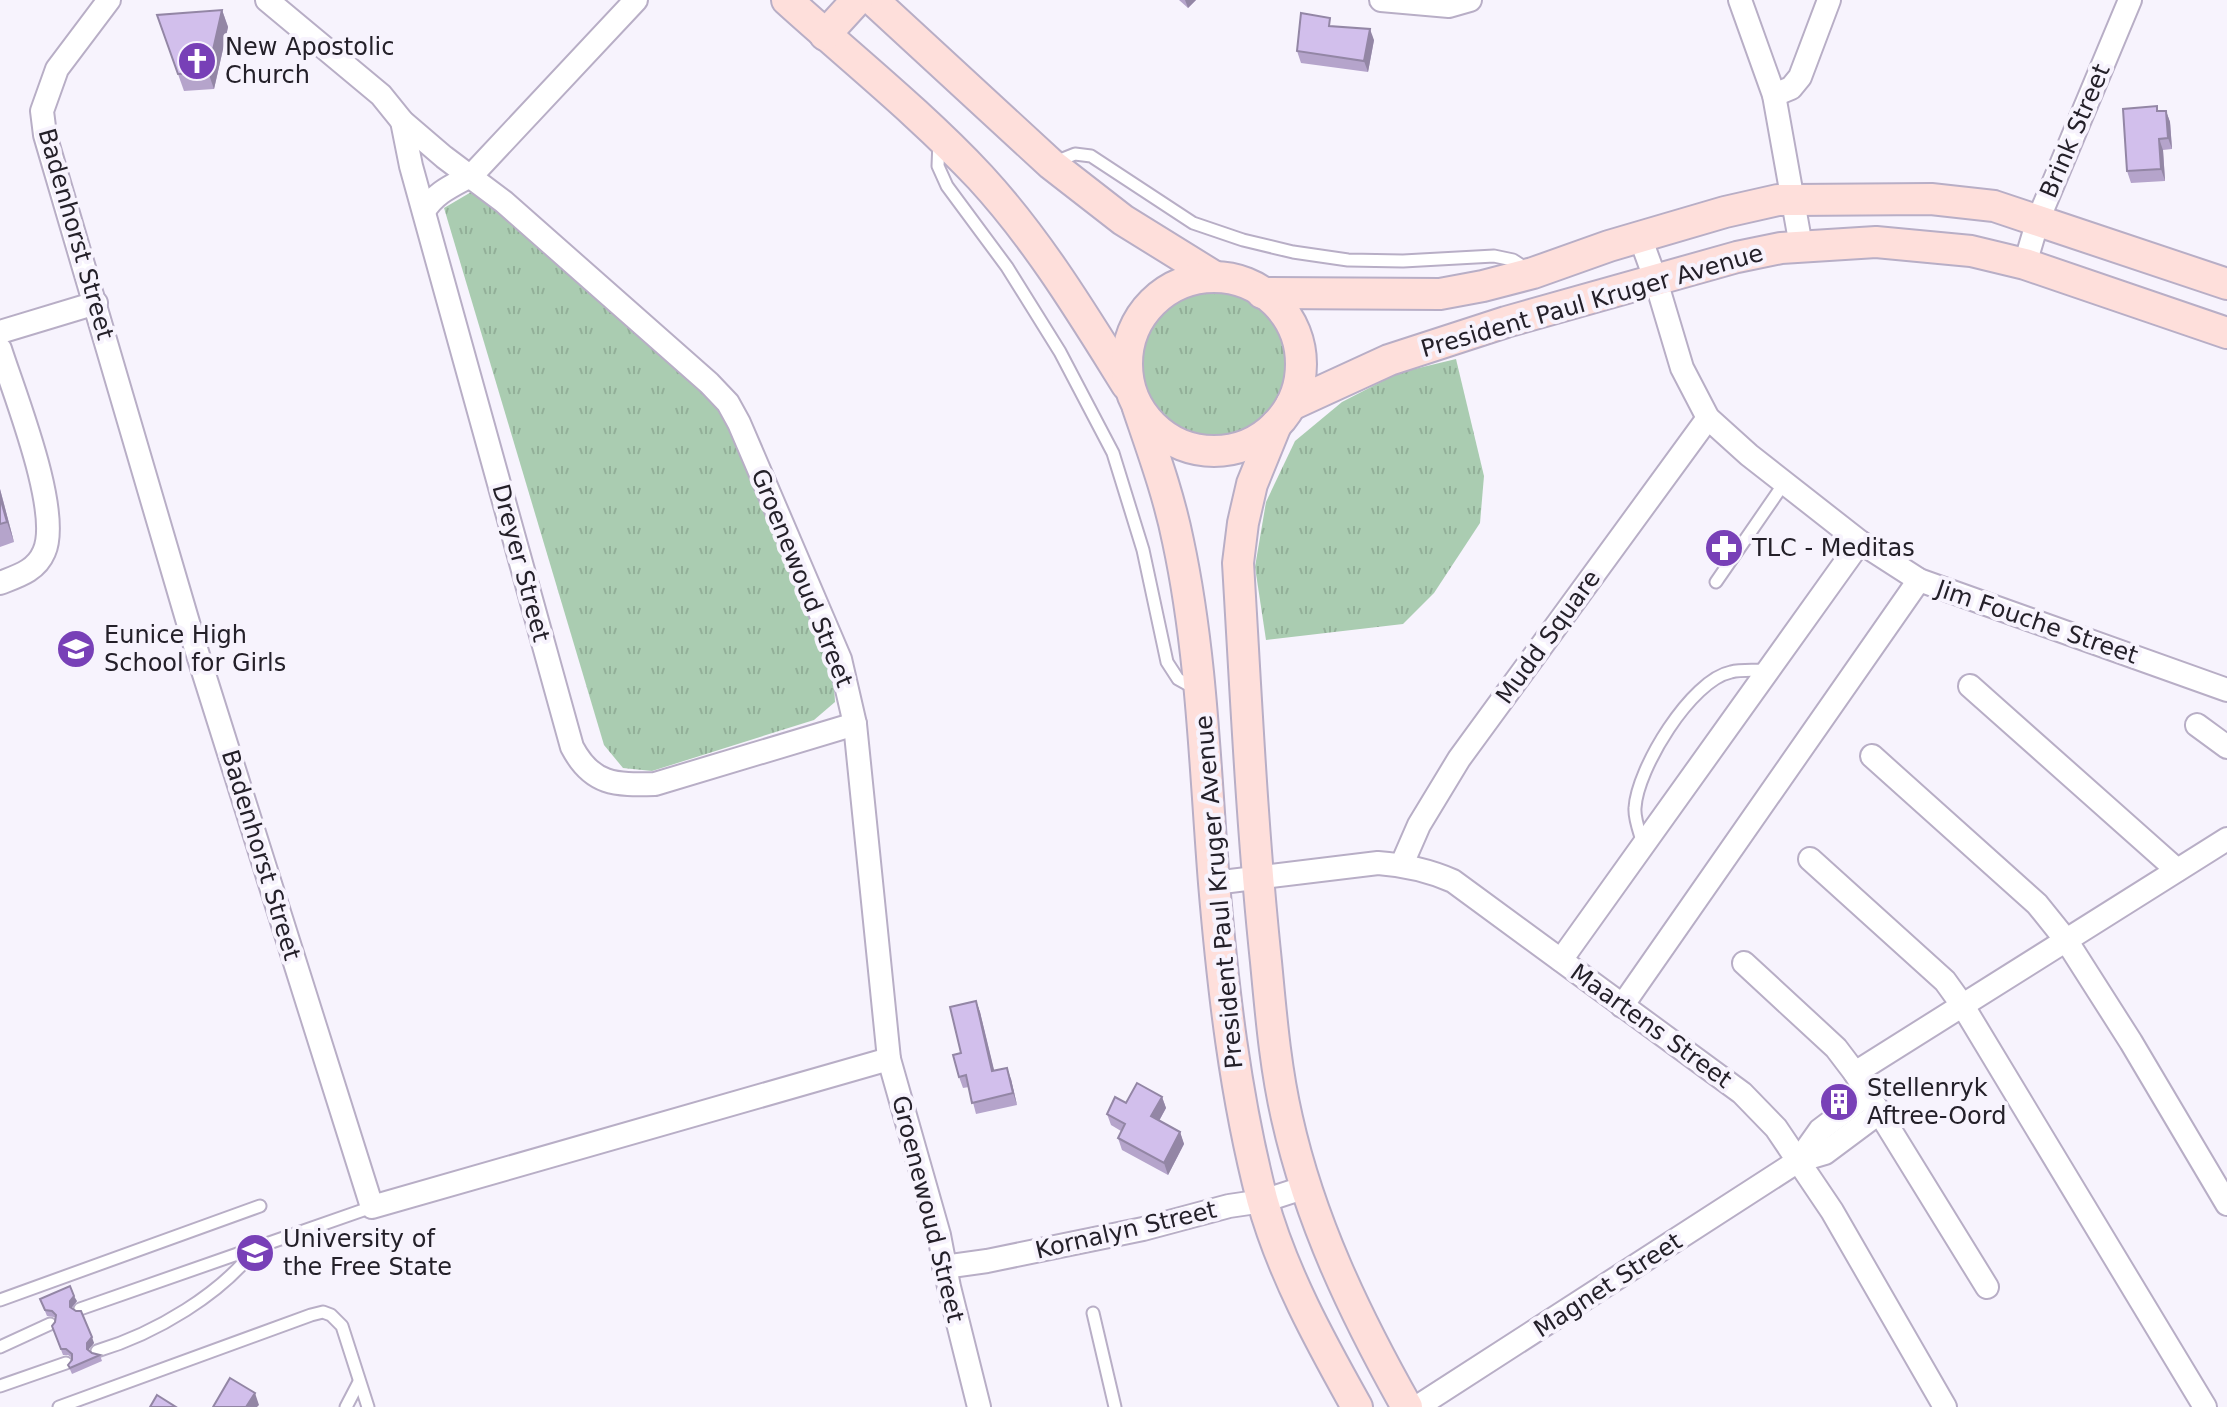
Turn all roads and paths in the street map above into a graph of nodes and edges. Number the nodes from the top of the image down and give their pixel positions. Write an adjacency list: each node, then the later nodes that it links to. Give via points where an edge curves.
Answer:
1 (109, 0): 29 (street, Badenhorst Street, via 57,69 42,111)
2 (267, 0): 14 (street, Groenewoud Street, via 381,95)
3 (636, 0): 17 (street)
4 (787, 0): 12 (street, President Paul Kruger Avenue)
5 (857, 0): 12 (street)
6 (873, 0): 16 (street)
7 (1381, 0): 8 (street, via 1449,6)
8 (1470, 0)
9 (1740, 0): 13 (street)
10 (1829, 0): 13 (street, via 1800,77)
11 (2130, 0): 20 (street, Brink Street)
12 (825, 35): 15 (street, President Paul Kruger Avenue)
13 (1774, 95): 18 (street)
14 (402, 121): 17 (street, Groenewoud Street); 19 (street, Dreyer Street)
15 (936, 135): 33 (street, President Paul Kruger Avenue, via 980,178 1052,265); 44 (lane, via 938,166 947,186 1007,267 1060,352 1113,453 1143,550 1167,662 1178,679)
16 (1051, 164): 24 (lane, via 1075,154 1091,156 1193,223 1293,252 1348,260 1494,256); 25 (street, via 1123,220)
17 (472, 175): 19 (street, via 441,191); 45 (street, Groenewoud Street, via 728,403 840,659)
18 (1793, 200): 20 (street, President Paul Kruger Avenue, via 1931,199 1994,206); 21 (street, President Paul Kruger Avenue, via 1725,212); 22 (street)
19 (424, 211): 48 (street, Dreyer Street, via 572,747 582,765 599,778 625,785 655,784)
20 (2038, 220): 23 (street, Brink Street); 27 (street, President Paul Kruger Avenue)
21 (1640, 237): 24 (street, President Paul Kruger Avenue); 26 (street, Jim Fouche Street)
22 (1801, 246): 23 (street, President Paul Kruger Avenue, via 1876,242 1971,251); 26 (street, President Paul Kruger Avenue, via 1737,257)
23 (2025, 264): 31 (street, President Paul Kruger Avenue)
24 (1533, 273): 28 (street, President Paul Kruger Avenue, via 1440,294)
25 (1215, 277): 28 (street, via 1249,284); 33 (street, via 1163,292 1144,312 1131,336 1126,363)
26 (1656, 281): 34 (street, President Paul Kruger Avenue, via 1389,360); 35 (street, Jim Fouche Street, via 1682,368)
27 (2227, 284)
28 (1262, 293): 34 (street, via 1290,322 1300,350 1300,378)
29 (96, 303): 30 (street); 71 (street, Badenhorst Street, via 192,636)
30 (0, 332)
31 (2227, 333)
32 (0, 349): 40 (street, via 43,486 49,533 39,560 26,573)
33 (1134, 399): 34 (street, via 1159,432 1198,449 1219,451 1250,444); 44 (street, President Paul Kruger Avenue, via 1178,541)
34 (1283, 415): 56 (street, President Paul Kruger Avenue, via 1252,484 1238,563)
35 (1708, 418): 36 (street, Jim Fouche Street); 54 (street, Mudd Square, via 1459,759)
36 (1785, 482): 37 (street, Jim Fouche Street); 39 (lane)
37 (1860, 542): 38 (street, Jim Fouche Street); 41 (street)
38 (1919, 580): 43 (street, Jim Fouche Street); 61 (street)
39 (1716, 582)
40 (0, 583)
41 (1768, 670): 52 (street); 52 (lane, via 1730,672 1691,699 1640,782 1635,810)
42 (1970, 686): 55 (street)
43 (2227, 690)
44 (1200, 691): 57 (street, President Paul Kruger Avenue)
45 (851, 699): 46 (street, Groenewoud Street); 48 (street, Dreyer Street)
46 (855, 724): 48 (street, Dreyer Street); 63 (street, Groenewoud Street)
47 (2197, 725): 49 (street)
48 (816, 734)
49 (2227, 747)
50 (1872, 756): 58 (street, via 2026,894)
51 (2227, 839): 55 (street)
52 (1643, 845): 59 (street)
53 (1810, 859): 62 (street, via 1945,981)
54 (1402, 864): 56 (street, Maartens Street); 59 (street, Maartens Street, via 1453,881)
55 (2177, 870): 58 (street)
56 (1257, 878): 57 (street, Maartens Street); 67 (street, President Paul Kruger Avenue, via 1276,1058)
57 (1214, 883): 68 (street, President Paul Kruger Avenue, via 1231,1047)
58 (2066, 940): 62 (street); 69 (street)
59 (1561, 960): 61 (street, Maartens Street)
60 (1744, 963): 64 (street, via 1836,1048)
61 (1622, 1006): 66 (street, Maartens Street, via 1742,1093)
62 (1963, 1006): 64 (street); 93 (street)
63 (889, 1059): 71 (street); 73 (street, Groenewoud Street)
64 (1855, 1073): 65 (street)
65 (1875, 1103): 66 (street, Magnet Street, via 1825,1153); 74 (street)
66 (1798, 1161): 91 (street, Magnet Street); 92 (street, Maartens Street)
67 (1306, 1187): 68 (street, Kornalyn Street); 90 (street, President Paul Kruger Avenue, via 1339,1278)
68 (1263, 1201): 73 (street, Kornalyn Street); 89 (street, President Paul Kruger Avenue, via 1313,1329)
69 (2227, 1204)
70 (260, 1206): 75 (lane)
71 (372, 1207): 72 (lane)
72 (259, 1245): 76 (lane); 80 (lane, via 245,1264 208,1294 149,1331)
73 (944, 1267): 87 (street, Groenewoud Street)
74 (1987, 1287)
75 (0, 1300)
76 (80, 1309)
77 (1093, 1313): 88 (lane)
78 (50, 1324): 79 (lane)
79 (0, 1347)
80 (97, 1351)
81 (66, 1363): 83 (lane)
82 (359, 1382): 84 (lane, via 342,1326 323,1312); 85 (lane); 86 (lane)
83 (0, 1386)
84 (59, 1407)
85 (346, 1407)
86 (368, 1407)
87 (979, 1407)
88 (1115, 1407)
89 (1357, 1407)
90 (1407, 1407)
91 (1417, 1407)
92 (1945, 1407)
93 (2205, 1407)

